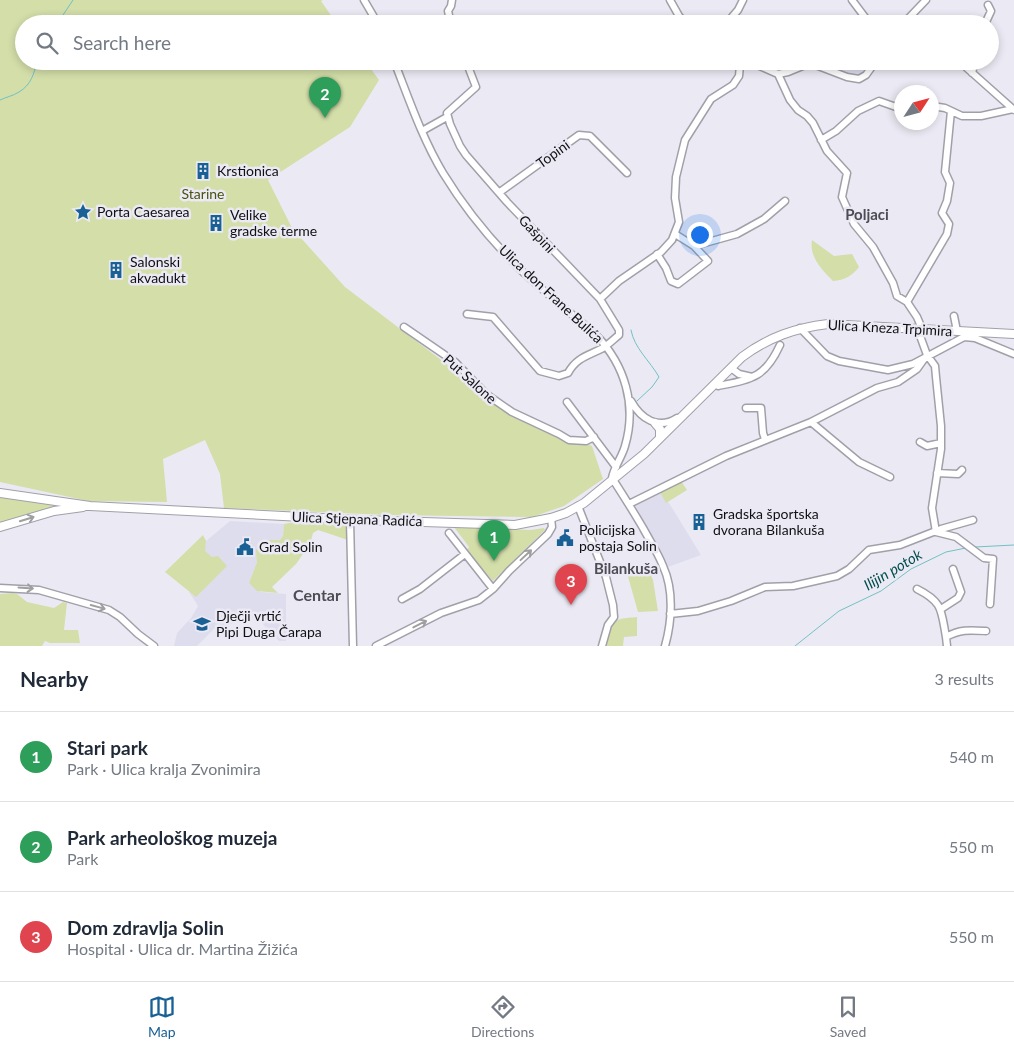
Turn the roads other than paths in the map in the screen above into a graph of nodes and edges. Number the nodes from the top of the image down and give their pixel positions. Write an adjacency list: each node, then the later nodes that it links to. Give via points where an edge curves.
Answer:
1 (364, 0): 8 (street)
2 (452, 0): 9 (street)
3 (670, 0): 10 (street)
4 (743, 0): 11 (street)
5 (852, 0): 12 (street)
6 (926, 0): 13 (street)
7 (988, 5): 14 (street)
8 (373, 15)
9 (449, 15)
10 (678, 15)
11 (734, 15)
12 (863, 15)
13 (912, 15)
14 (989, 15)
15 (398, 70): 30 (street, Ulica don Frane Bulića)
16 (469, 70): 29 (street, via 476,87 449,110)
17 (740, 70): 35 (street, via 733,84 711,99 685,140 676,177 679,222)
18 (769, 70): 24 (street)
19 (793, 70): 24 (street)
20 (830, 70): 21 (street, via 860,79)
21 (870, 70)
22 (970, 70): 23 (street)
23 (972, 72): 27 (street)
24 (778, 74): 31 (street, via 790,100 807,116)
25 (894, 106): 31 (street, via 878,101 858,111)
26 (939, 107): 28 (street)
27 (1013, 110): 28 (street, via 981,116 962,116)
28 (951, 111): 39 (street, via 945,172 950,183 942,213 949,224 947,234)
29 (447, 117): 30 (street); 33 (street, Gašpini, via 460,146)
30 (422, 131): 48 (street, Ulica don Frane Bulića, via 442,172 498,247)
31 (821, 140): 39 (street, via 847,173 842,197 854,224 873,247 897,296)
32 (627, 173): 33 (street, Topini, via 590,136 579,135)
33 (500, 192): 38 (street, Gašpini)
34 (785, 201): 36 (street, via 764,219 737,234)
35 (675, 234): 36 (street); 37 (street)
36 (694, 246): 37 (street, via 708,261 678,284 671,281)
37 (657, 254): 38 (street)
38 (600, 299): 48 (street, Gašpini, via 619,330 619,335)
39 (907, 302): 44 (street, via 917,317)
40 (467, 314): 48 (street, Ulica don Frane Bulića, via 493,317 540,371 559,376)
41 (954, 316): 45 (street)
42 (404, 327): 61 (street, Put Salone, via 455,362 486,394 505,408 569,440)
43 (800, 328): 44 (main road, Ulica Kneza Trpimira, via 828,324); 49 (street, via 827,356 839,361 888,370 913,364); 51 (main road, Ulica Kneza Trpimira, via 757,346)
44 (920, 329): 45 (main road, Ulica Kneza Trpimira); 49 (street)
45 (957, 331): 46 (main road, Ulica Kneza Trpimira)
46 (1014, 334)
47 (780, 345): 52 (street, via 764,371)
48 (606, 346): 54 (street, Ulica don Frane Bulića, via 625,382)
49 (928, 355): 50 (street, via 964,337 975,338); 58 (street, via 917,369 898,382 877,388); 64 (street, via 935,366)
50 (1014, 355)
51 (731, 368): 52 (street); 57 (main road, Ulica Kneza Trpimira)
52 (753, 378): 53 (street)
53 (718, 386)
54 (629, 398): 59 (street, Ulica don Frane Bulića, via 642,416); 65 (street, Ulica don Frane Bulića, via 626,439)
55 (567, 402): 61 (street)
56 (746, 408): 62 (street, via 761,408)
57 (681, 416): 59 (street, via 668,423); 60 (main road, Ulica Kneza Trpimira)
58 (810, 422): 62 (street); 68 (street, via 858,462)
59 (655, 423): 60 (main road, via 660,429)
60 (660, 437): 69 (main road, Ulica Kneza Trpimira, via 644,454)
61 (594, 438): 65 (street)
62 (766, 439): 71 (street)
63 (920, 442): 64 (street, via 927,446)
64 (941, 443): 67 (street)
65 (616, 467): 69 (street, Ulica don Frane Bulića)
66 (962, 470): 67 (street, via 958,474)
67 (938, 473): 78 (street, via 932,508)
68 (890, 476)
69 (612, 478): 71 (street); 73 (main road, Ulica Stjepana Radića)
70 (0, 493): 72 (main road)
71 (629, 504): 88 (street, via 665,571)
72 (90, 506): 75 (main road, Ulica Stjepana Radića); 77 (main road, one-way to 72, via 54,511)
73 (578, 506): 74 (main road, Ulica Stjepana Radića); 94 (street, via 613,605 614,617)
74 (551, 518): 75 (main road, Ulica Stjepana Radića, via 515,525); 83 (street, one-way to 74, via 548,534)
75 (350, 520): 92 (street)
76 (973, 520): 78 (street)
77 (0, 527)
78 (936, 532): 86 (street, via 956,537 984,558 993,559); 88 (street, via 900,545 869,550 837,576 793,586 765,587 698,611)
79 (449, 533): 80 (street)
80 (465, 554): 83 (street); 85 (street)
81 (953, 569): 87 (street, via 961,592 958,598)
82 (0, 588): 91 (street, one-way to 91, via 39,590 109,610)
83 (493, 589): 93 (street, one-way to 83, via 442,613 474,603)
84 (916, 589): 87 (street, via 928,595)
85 (402, 599)
86 (990, 604)
87 (941, 609): 90 (street)
88 (670, 614): 95 (street)
89 (986, 631): 90 (street, via 966,629)
90 (946, 637): 96 (street)
91 (154, 646)
92 (353, 646)
93 (376, 646)
94 (602, 646)
95 (665, 646)
96 (947, 646)

